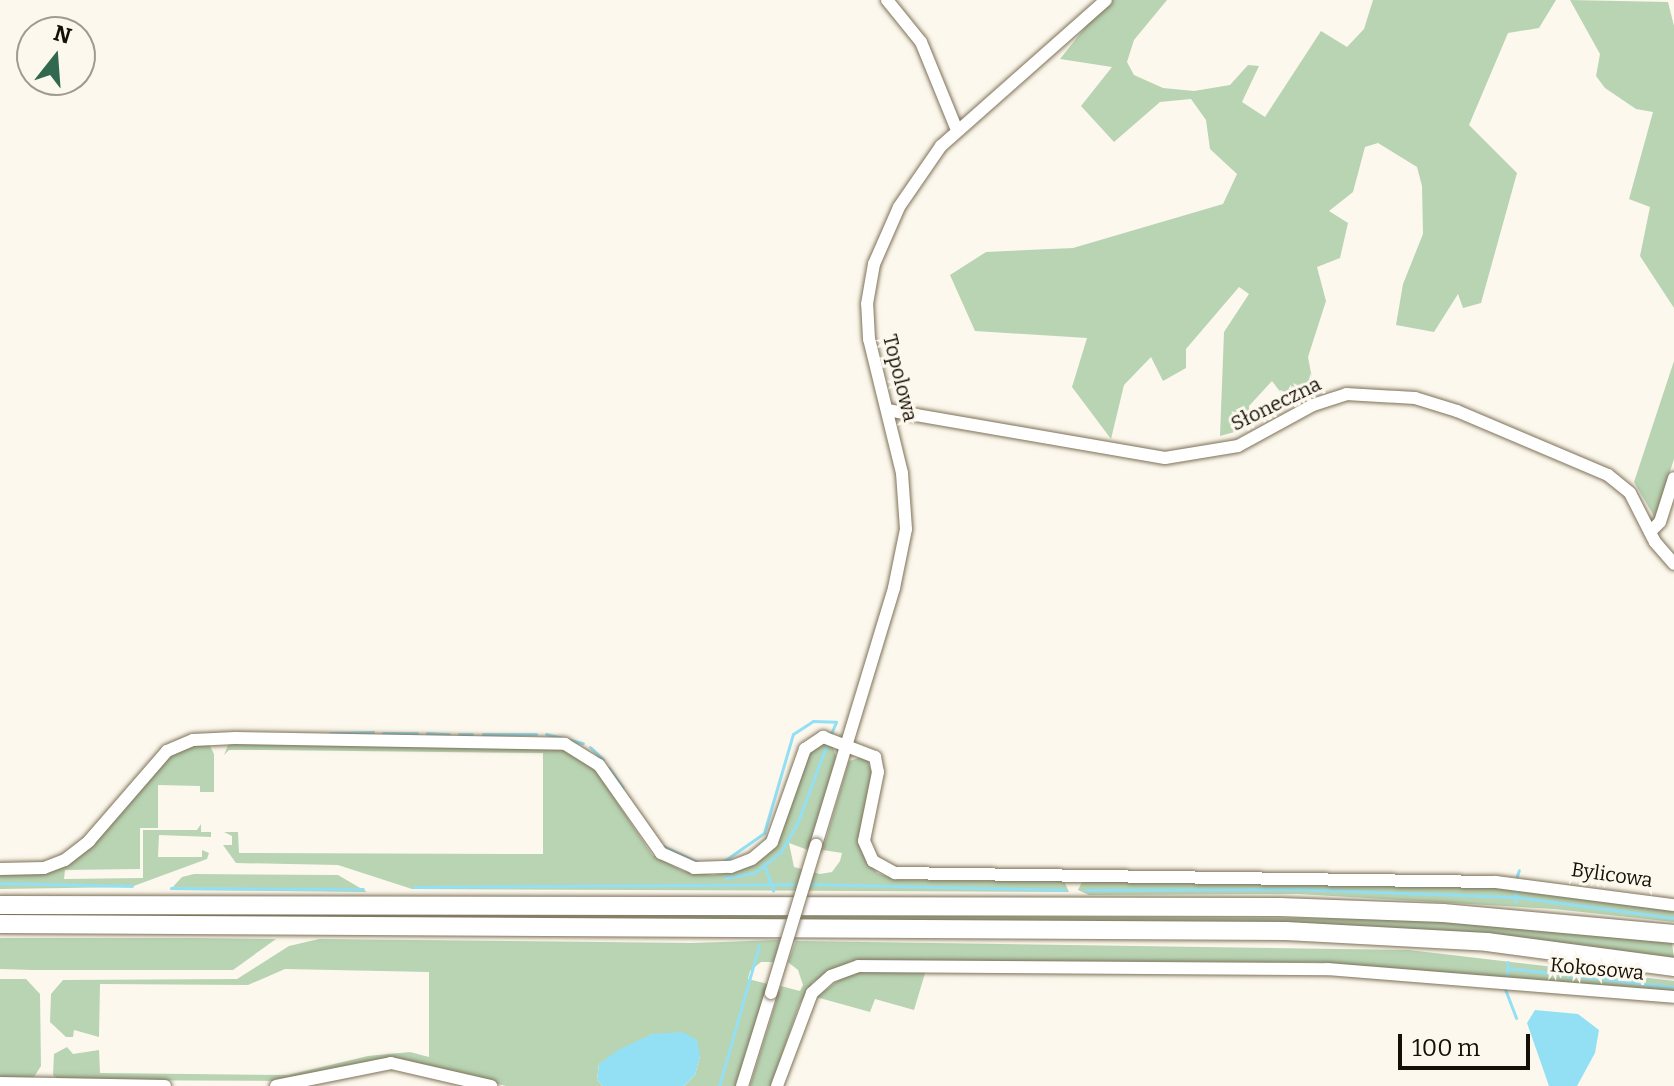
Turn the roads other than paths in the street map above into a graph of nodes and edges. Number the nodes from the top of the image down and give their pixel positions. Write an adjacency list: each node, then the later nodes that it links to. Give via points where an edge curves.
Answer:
1 (887, 0): 3 (street, via 918,36)
2 (1106, 0): 3 (street, Topolowa)
3 (957, 130): 4 (street, Topolowa, via 899,207 870,279 869,339)
4 (887, 410): 6 (street, Słoneczna, via 1165,458 1238,446 1279,421 1346,394 1399,395 1457,411 1608,475 1630,493); 8 (street, Topolowa, via 904,486 906,529 894,588)
5 (1674, 478): 6 (street, via 1660,522)
6 (1650, 532): 7 (street, Słoneczna)
7 (1674, 564)
8 (847, 744): 9 (street, via 823,737 809,741 772,842 746,863 723,869 694,868 661,853 599,765 565,744 235,738 193,740 167,751 89,841 65,860 44,868); 11 (street, Bylicowa, via 871,752 877,761 864,841 873,861 891,873 1544,886); 20 (street, Topolowa, bridge)
9 (0, 869)
10 (0, 905): 13 (highway, via 1280,907 1443,913)
11 (1674, 905)
12 (0, 924): 14 (highway, via 1286,931 1487,942)
13 (1674, 934)
14 (1674, 967)
15 (1674, 997): 21 (street, Kokosowa, via 1307,968 852,967 825,979 812,993)
16 (0, 1083): 17 (street)
17 (165, 1086)
18 (276, 1086): 19 (street, via 391,1063)
19 (491, 1086)
20 (742, 1086)
21 (777, 1086)

